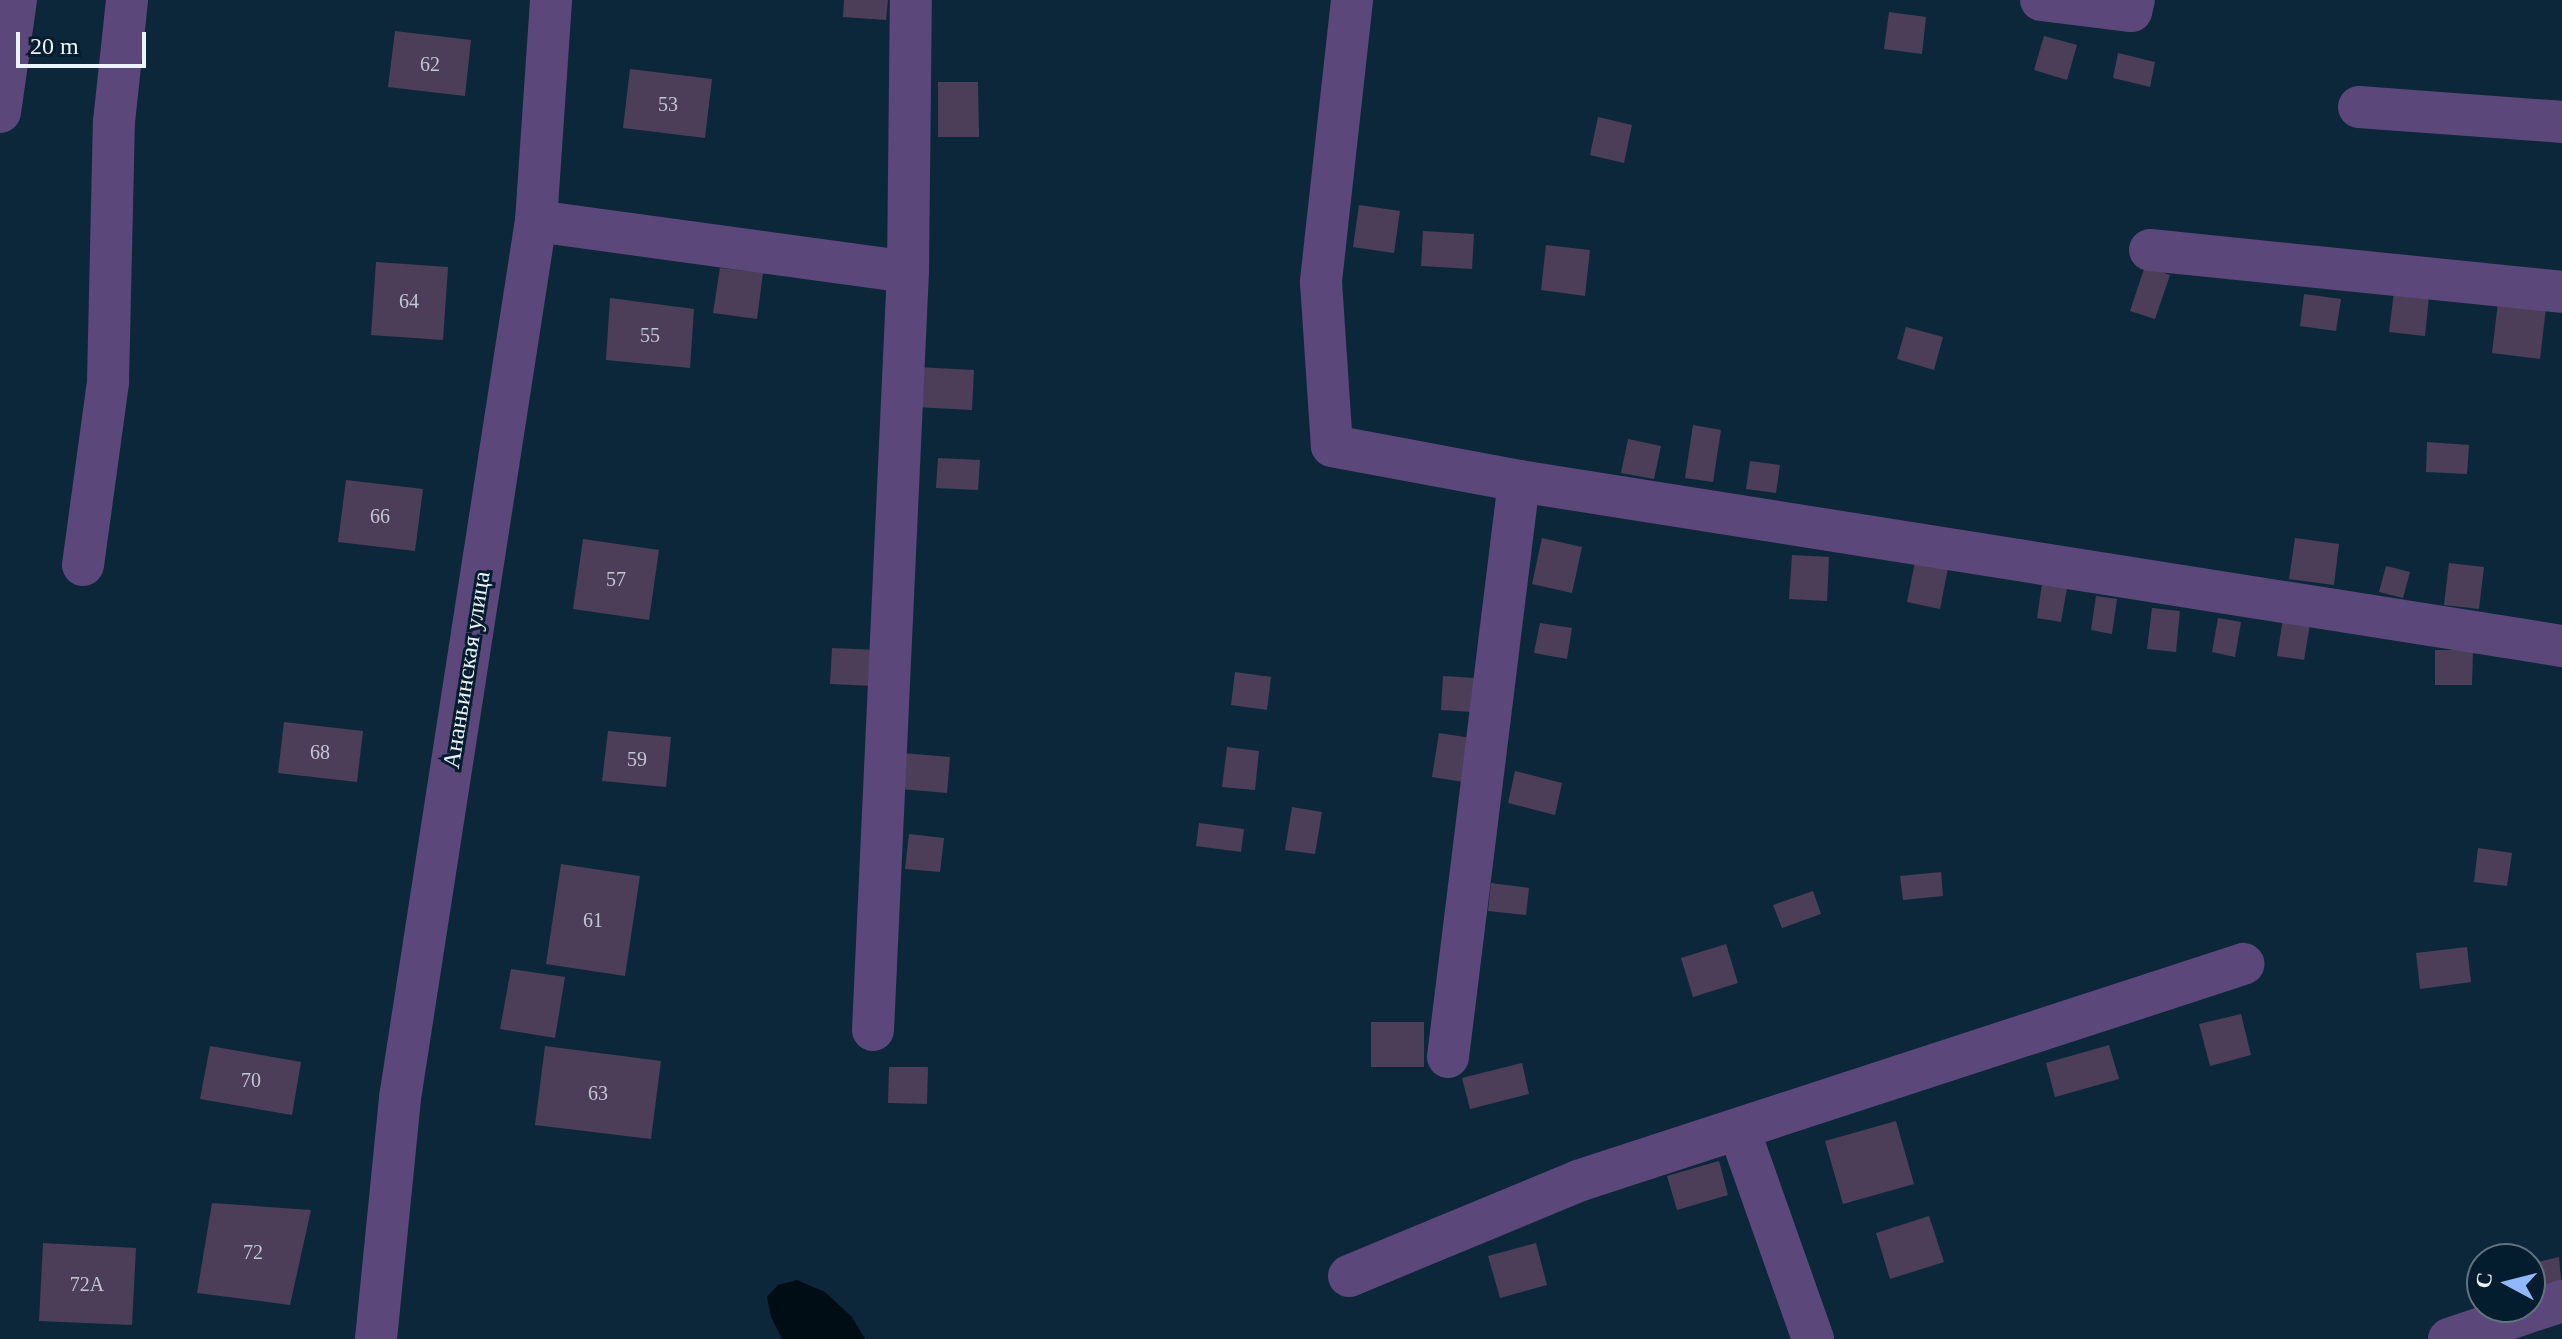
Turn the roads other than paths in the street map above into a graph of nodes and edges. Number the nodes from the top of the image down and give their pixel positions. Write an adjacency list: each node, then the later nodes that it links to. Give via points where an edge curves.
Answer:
1 (16, 0): 9 (street)
2 (127, 0): 16 (street, via 114,122 108,382)
3 (551, 0): 11 (street, Ананьинская улица)
4 (911, 0): 13 (street)
5 (1352, 0): 15 (street, via 1321,282 1332,446)
6 (2041, 0): 7 (street, via 2131,11)
7 (2134, 0)
8 (2359, 107): 10 (street)
9 (0, 112)
10 (2562, 122)
11 (536, 221): 13 (street); 24 (street, Ананьинская улица, via 400,1098)
12 (2150, 250): 14 (street)
13 (908, 272): 19 (street)
14 (2562, 292)
15 (1519, 481): 17 (street); 20 (street)
16 (83, 565)
17 (2562, 646)
18 (2243, 964): 21 (street)
19 (873, 1030)
20 (1448, 1057)
21 (1739, 1130): 22 (street, via 1578,1181); 25 (street)
22 (1349, 1276)
23 (2562, 1301): 26 (street)
24 (376, 1339)
25 (1813, 1339)
26 (2449, 1339)

